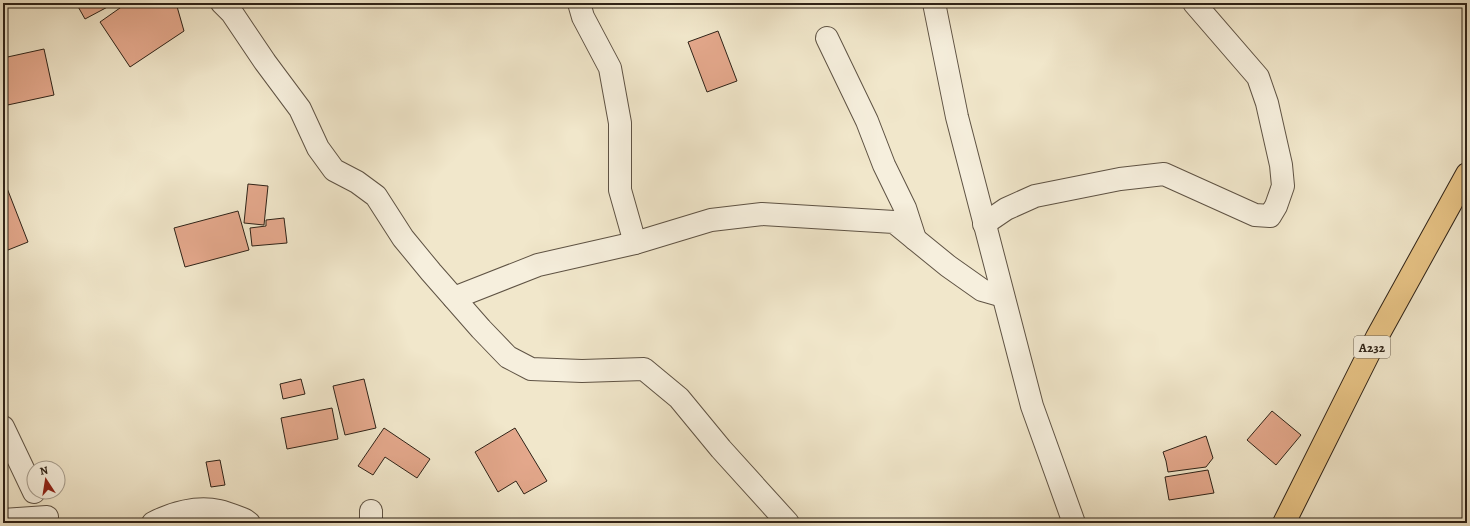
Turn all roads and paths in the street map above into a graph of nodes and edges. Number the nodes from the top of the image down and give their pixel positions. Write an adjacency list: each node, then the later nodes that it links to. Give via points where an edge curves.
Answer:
1 (222, 3): 11 (street, via 232,13 264,62 300,109 318,148 334,170 376,196 403,238)
2 (579, 3): 9 (street, via 610,68 620,123 620,190)
3 (934, 3): 7 (street, via 957,117)
4 (1194, 3): 7 (street, via 1258,77 1267,103 1281,165 1283,186 1270,216 1255,215 1164,174 1120,179 1035,196 1006,209)
5 (827, 38): 8 (street, via 905,208)
6 (1464, 185): 21 (main road, A232, via 1377,337)
7 (984, 224): 10 (street)
8 (915, 240): 9 (street, via 894,222 762,214 711,220); 10 (street, via 982,290)
9 (635, 243): 11 (street, via 538,265)
10 (1003, 296): 20 (street, via 1032,406)
11 (454, 298): 19 (street, via 508,357 531,369 582,371 644,368 679,398)
12 (3, 427): 13 (street)
13 (26, 475)
14 (38, 500): 16 (street)
15 (3, 520): 16 (street)
16 (48, 520)
17 (153, 523): 18 (street, via 167,516 193,510 218,511)
18 (249, 523)
19 (788, 523)
20 (1074, 523)
21 (1284, 523)

